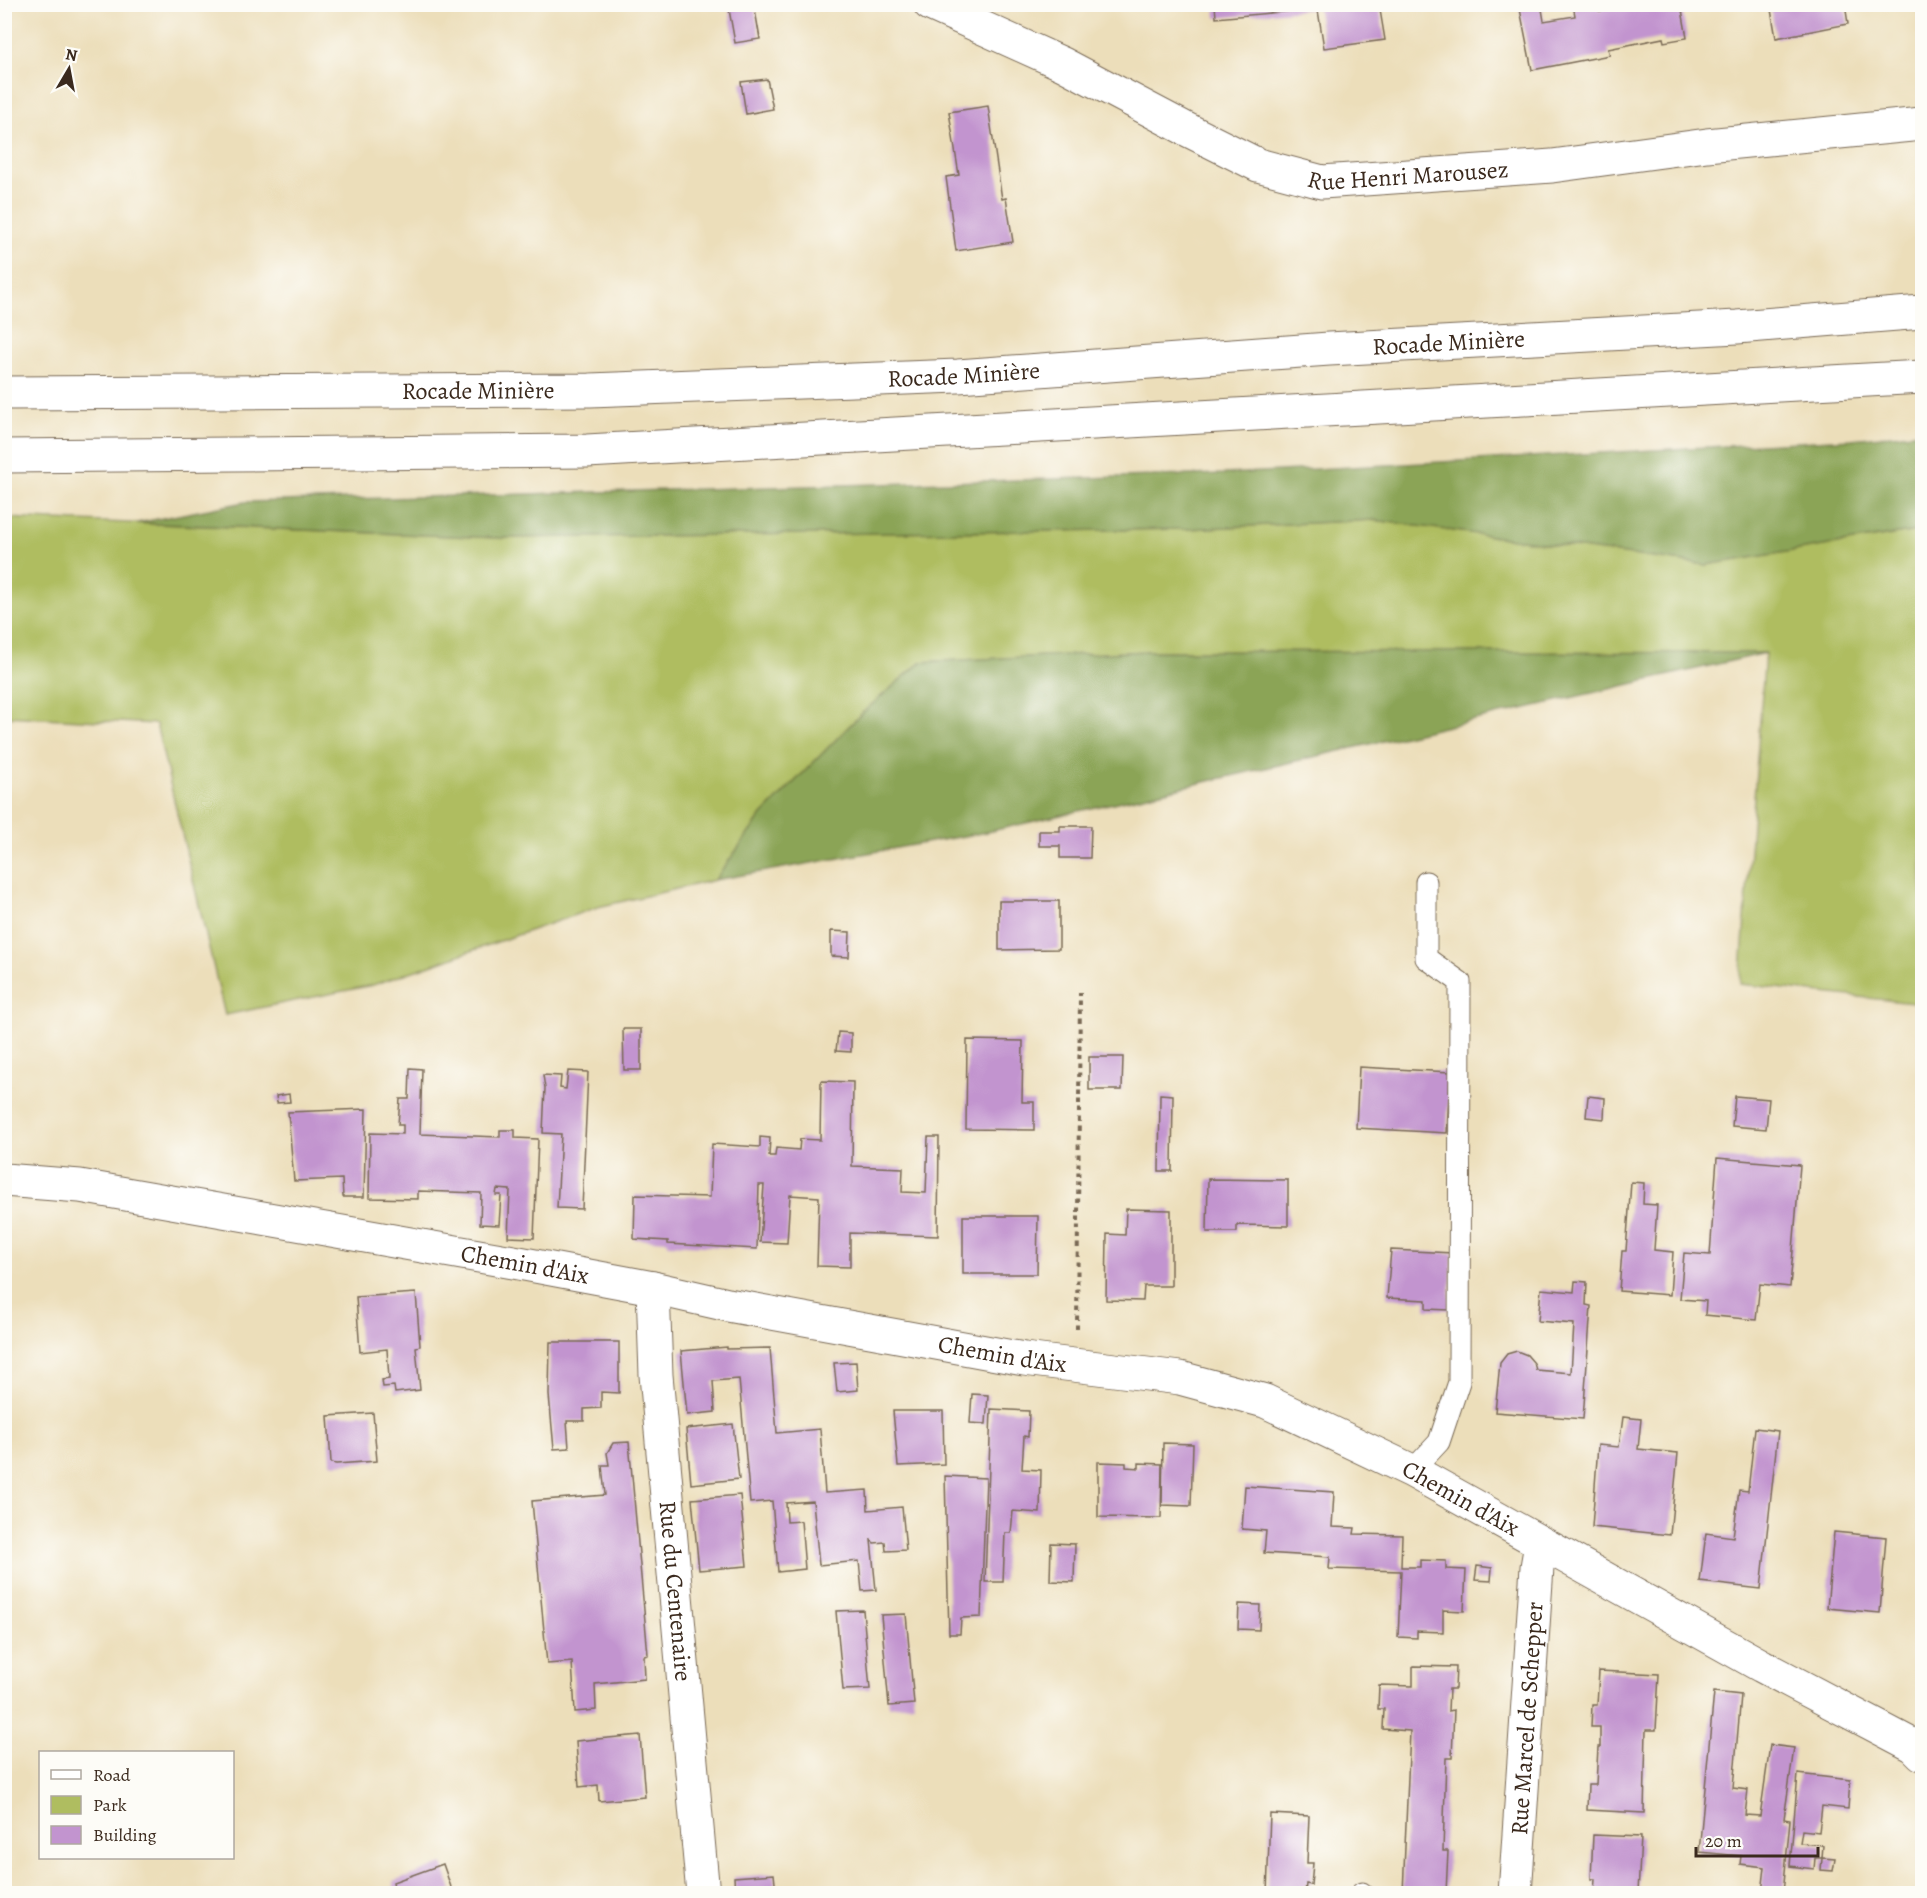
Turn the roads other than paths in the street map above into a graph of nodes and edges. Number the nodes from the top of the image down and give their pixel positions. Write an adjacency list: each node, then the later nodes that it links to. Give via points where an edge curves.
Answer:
1 (930, 4): 2 (main road, Rue Henri Marousez, via 1063,64 1258,165 1322,182 1552,166 1707,145)
2 (1923, 124)
3 (1923, 312): 5 (main road, Rocade Minière, via 958,376 590,390)
4 (1923, 376): 6 (main road, via 587,451)
5 (4, 393)
6 (4, 456)
7 (1426, 882): 10 (lane, via 1426,958 1460,982 1459,1382 1439,1442)
8 (4, 1180): 9 (main road, Chemin d'Aix, via 81,1186)
9 (653, 1288): 10 (main road, Chemin d'Aix, via 739,1308 1024,1359 1180,1378 1265,1401); 13 (main road, Rue du Centenaire, via 656,1375)
10 (1412, 1471): 11 (main road, Chemin d'Aix)
11 (1541, 1544): 12 (main road, Chemin d'Aix); 14 (main road, Rue Marcel de Schepper)
12 (1923, 1754)
13 (703, 1893)
14 (1515, 1893)

